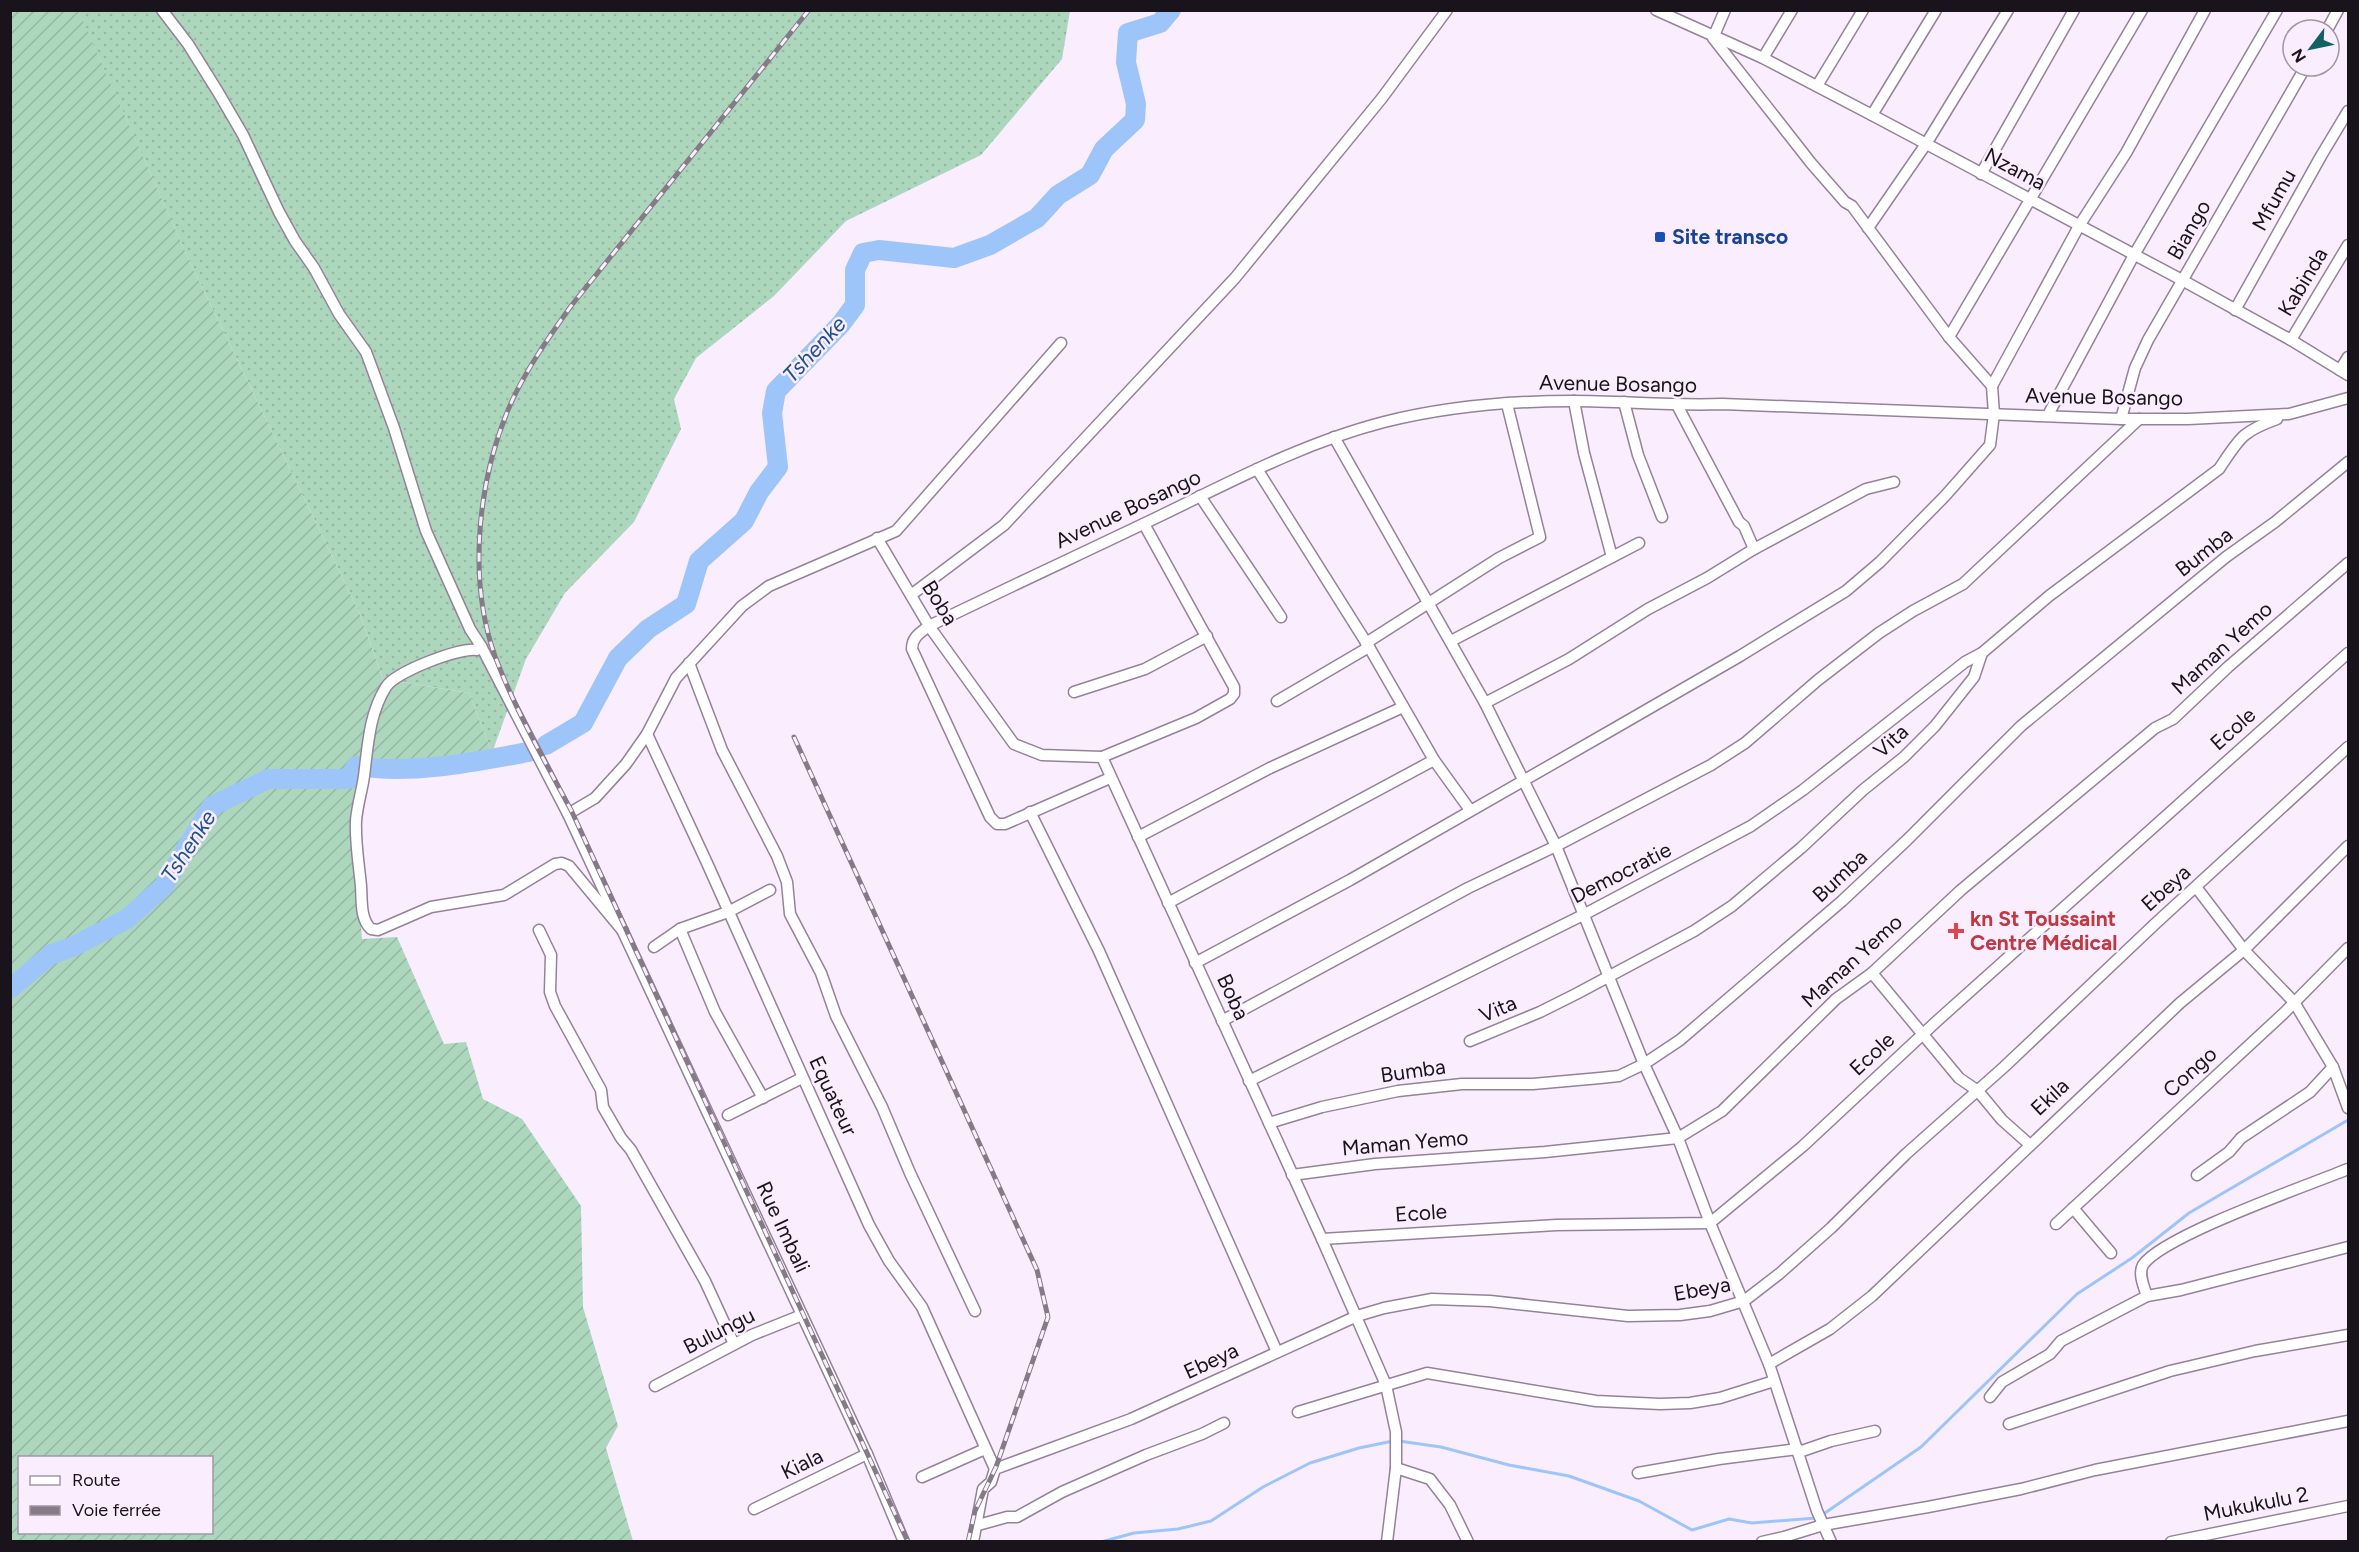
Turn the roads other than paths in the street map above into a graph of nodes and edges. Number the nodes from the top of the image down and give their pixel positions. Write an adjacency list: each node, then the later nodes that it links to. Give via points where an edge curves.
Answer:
1 (162, 10): 63 (street, via 218,92 295,242 366,352 426,531)
2 (1447, 10): 56 (street, via 1382,98 1235,278 1004,525)
3 (1656, 10): 13 (street, Nzama)
4 (1725, 10): 13 (street)
5 (1792, 10): 14 (street)
6 (1863, 10): 16 (street)
7 (1936, 10): 18 (street)
8 (2008, 10): 19 (street)
9 (2074, 10): 20 (street)
10 (2142, 10): 21 (street)
11 (2205, 10): 22 (street, via 2126,153)
12 (2277, 10): 25 (street)
13 (1713, 38): 14 (street, Nzama); 23 (street, via 1811,163)
14 (1762, 58): 16 (street, Nzama)
15 (2299, 78): 26 (street, Biango)
16 (1817, 86): 18 (street, Nzama)
17 (2349, 111): 27 (street, Mfumu)
18 (1872, 115): 19 (street, Nzama)
19 (1926, 144): 20 (street, Nzama); 23 (street)
20 (1981, 174): 21 (street, Nzama)
21 (2030, 199): 22 (street, Nzama); 28 (street)
22 (2079, 226): 25 (street, Nzama); 33 (street)
23 (1868, 228): 28 (street)
24 (2349, 245): 29 (street, Kabinda)
25 (2134, 255): 26 (street, Nzama); 41 (street)
26 (2182, 280): 27 (street, Nzama); 42 (street, Biango, via 2135,368)
27 (2235, 310): 29 (street, Nzama)
28 (1949, 337): 33 (street)
29 (2291, 340): 32 (street, Nzama)
30 (1061, 343): 51 (street, via 896,531)
31 (2349, 357): 32 (street)
32 (2344, 373)
33 (1992, 386): 39 (street)
34 (2349, 398): 40 (street, Avenue Bosango)
35 (1574, 401): 36 (street, Avenue Bosango); 37 (street, Avenue Bosango); 54 (street)
36 (1624, 402): 38 (street, Avenue Bosango); 49 (street, via 1638,455)
37 (1508, 404): 44 (street, Avenue Bosango, via 1384,422); 57 (street, via 1540,537)
38 (1677, 405): 39 (street, Avenue Bosango); 53 (street)
39 (1994, 414): 41 (street, Avenue Bosango); 76 (street, via 1990,445 1864,578 1740,656)
40 (2289, 414): 43 (street, Avenue Bosango); 64 (street, Vita, via 2251,429 2219,469 2049,596)
41 (2048, 415): 42 (street, Avenue Bosango)
42 (2121, 419): 43 (street, Avenue Bosango)
43 (2139, 419): 81 (street, via 1963,584 1879,633 1745,743 1711,765)
44 (1334, 437): 46 (street, Avenue Bosango); 57 (street)
45 (2349, 462): 101 (street, Bumba, via 2020,726 1842,901 1680,1040)
46 (1257, 469): 48 (street, Avenue Bosango); 62 (street)
47 (1894, 482): 53 (street, via 1866,489)
48 (1200, 496): 50 (street, Avenue Bosango); 58 (street)
49 (1662, 517)
50 (1144, 524): 59 (street, Avenue Bosango); 60 (street)
51 (877, 538): 56 (street, Boba); 66 (street, via 769,586 742,606)
52 (1639, 543): 54 (street)
53 (1755, 549): 69 (street, via 1569,659)
54 (1612, 557): 61 (street)
55 (2349, 563): 95 (street, Maman Yemo, via 2173,719 2155,728 1961,890)
56 (911, 595): 59 (street, Boba)
57 (1429, 602): 61 (street); 62 (street)
58 (1281, 617)
59 (929, 626): 73 (street, Boba, via 1014,744 1042,755); 78 (street, via 917,635 912,649 990,817 997,824 1005,824)
60 (1207, 636): 67 (street, via 1145,669); 73 (street, via 1234,687 1230,699 1196,718)
61 (1451, 641): 69 (street)
62 (1367, 645): 68 (street); 70 (street)
63 (481, 646): 79 (street); 90 (street, via 477,651 456,651 395,677 372,718 356,822 364,920 371,929 378,930 431,907 504,895 562,863 569,866)
64 (1982, 653): 87 (street, Democratie, via 1751,826); 96 (street, Vita, via 1974,677 1935,726 1801,848 1716,918)
65 (2349, 653): 99 (street, Ecole)
66 (689, 663): 71 (street, via 676,678); 123 (street, via 722,750 777,856 787,882 790,914 821,973 836,1016)
67 (1074, 692)
68 (1277, 701)
69 (1485, 703): 76 (street)
70 (1403, 707): 74 (street); 80 (street, via 1270,768)
71 (646, 734): 79 (street, via 595,798); 86 (street, Equateur)
72 (2349, 747): 83 (street, Ebeya)
73 (1102, 757): 75 (street, Boba)
74 (1434, 760): 77 (street); 85 (street)
75 (1110, 778): 78 (street); 80 (street, Boba)
76 (1524, 780): 77 (street); 81 (street)
77 (1470, 810): 94 (street)
78 (1030, 812): 128 (street, via 1099,951)
79 (568, 814): 90 (street)
80 (1138, 837): 85 (street, Boba)
81 (1556, 846): 87 (street); 98 (street, via 1468,888)
82 (2349, 846): 93 (street, Ekila)
83 (2196, 886): 93 (street); 105 (street, Ebeya)
84 (770, 890): 86 (street)
85 (1168, 903): 94 (street, Boba)
86 (728, 912): 88 (street); 103 (street, Equateur)
87 (1585, 914): 96 (street); 104 (street, Democratie)
88 (680, 929): 91 (street); 106 (street, via 715,1012)
89 (539, 930): 127 (street, via 550,956 550,992 559,1016 601,1090 603,1107 705,1281)
90 (623, 931): 124 (street, Rue Imbali)
91 (654, 948)
92 (2349, 948): 97 (street, Congo)
93 (2244, 950): 97 (street); 111 (street, Ekila, via 2180,1003)
94 (1196, 963): 98 (street, Boba)
95 (1872, 973): 99 (street); 110 (street, Maman Yemo, via 1836,999 1722,1111)
96 (1609, 976): 100 (street, Vita); 101 (street)
97 (2294, 1002): 102 (street); 115 (street, Congo)
98 (1222, 1021): 104 (street, Boba)
99 (1923, 1034): 105 (street, via 1959,1078); 116 (street, Ecole, via 1803,1146)
100 (1470, 1041)
101 (1644, 1064): 109 (street, Bumba, via 1619,1076 1398,1091); 110 (street)
102 (2333, 1067): 107 (street); 114 (street, via 2310,1092 2241,1138)
103 (802, 1078): 106 (street); 139 (street, Equateur, via 869,1225 922,1307)
104 (1249, 1082): 109 (street, Boba)
105 (1978, 1091): 111 (street, via 2002,1120); 122 (street, Ebeya, via 1779,1275)
106 (763, 1098): 108 (street)
107 (2349, 1108)
108 (728, 1115)
109 (1269, 1123): 113 (street, Boba)
110 (1678, 1138): 113 (street, Maman Yemo, via 1375,1164); 116 (street)
111 (2030, 1144): 129 (street, Ekila, via 1865,1302 1830,1329)
112 (2349, 1169): 121 (street, via 2183,1236 2142,1266)
113 (1292, 1176): 118 (street, Boba)
114 (2197, 1176)
115 (2073, 1208): 117 (street, Congo); 120 (street)
116 (1710, 1223): 118 (street, Ecole, via 1544,1226); 122 (street)
117 (2056, 1224)
118 (1322, 1239): 125 (street, Boba)
119 (2349, 1247): 121 (street)
120 (2111, 1253)
121 (2147, 1296): 133 (street, via 2061,1341 2050,1354 2002,1382)
122 (1744, 1301): 125 (street, Ebeya, via 1680,1315 1628,1316 1490,1301 1432,1299); 129 (street)
123 (975, 1311)
124 (802, 1315): 127 (street, Bulungu); 141 (street, Rue Imbali)
125 (1357, 1316): 128 (street, Ebeya); 132 (street, Boba)
126 (2349, 1335): 137 (street, via 2170,1371)
127 (734, 1344): 131 (street, Bulungu)
128 (1277, 1352): 143 (street, Ebeya, via 1131,1419)
129 (1769, 1364): 130 (street)
130 (1774, 1381): 132 (street, via 1720,1398 1660,1404 1596,1401 1426,1373); 140 (street)
131 (655, 1386)
132 (1386, 1386): 134 (street); 142 (street, Boba, via 1396,1432)
133 (1990, 1397)
134 (1298, 1412)
135 (2349, 1421): 149 (street, via 2095,1470 2021,1489)
136 (1224, 1423): 148 (street, via 1062,1491 1017,1516)
137 (2009, 1424)
138 (1875, 1431): 140 (street)
139 (985, 1449): 143 (street, Equateur); 145 (street)
140 (1798, 1450): 144 (street); 149 (street)
141 (867, 1454): 147 (street, Kiala); 150 (street, Rue Imbali)
142 (1396, 1468): 152 (street, Boba); 153 (street, via 1430,1479 1450,1505)
143 (994, 1469): 148 (street, via 983,1490)
144 (1638, 1473)
145 (922, 1477)
146 (2349, 1506): 156 (street, Mukukulu 2)
147 (754, 1509)
148 (978, 1525): 151 (street)
149 (1823, 1525): 154 (street); 155 (street)
150 (904, 1542)
151 (973, 1542)
152 (1387, 1542)
153 (1468, 1542)
154 (1762, 1542)
155 (1831, 1542)
156 (2171, 1542)

